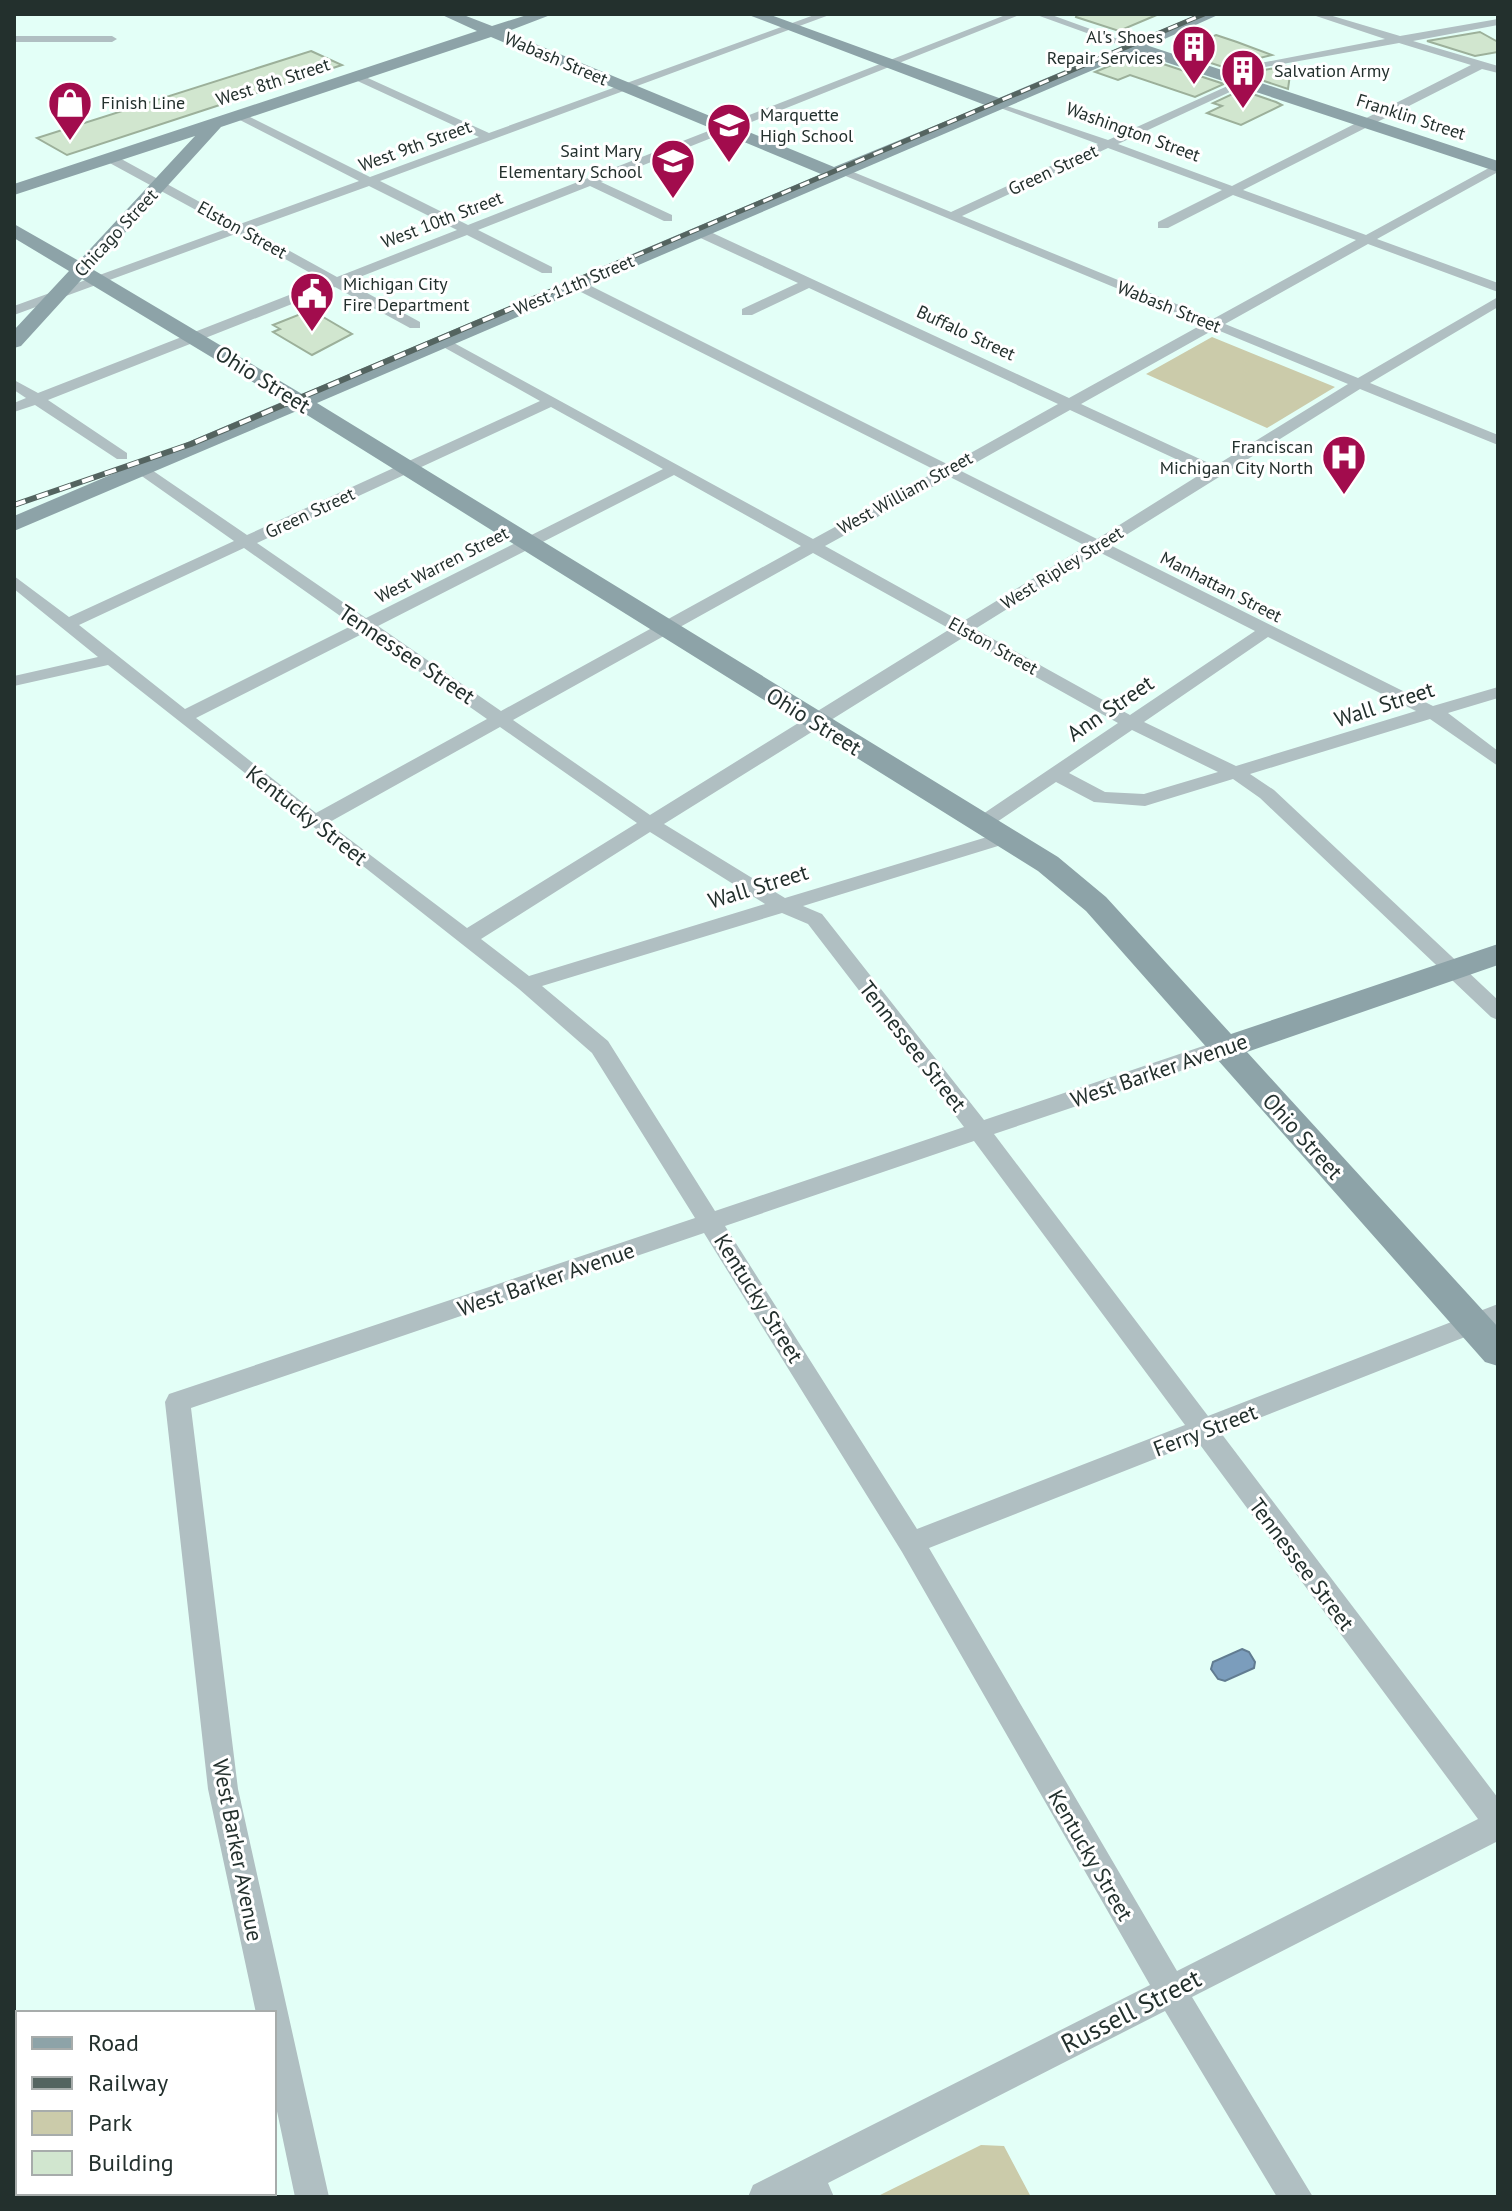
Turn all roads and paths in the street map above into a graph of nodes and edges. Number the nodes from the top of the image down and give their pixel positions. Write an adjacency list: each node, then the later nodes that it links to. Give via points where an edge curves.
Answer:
1 (448, 14): 12 (street, Wabash Street)
2 (471, 14): 12 (street, Wabash Street)
3 (545, 14): 12 (street, West 8th Street)
4 (754, 14): 11 (street, Washington Street)
5 (827, 14): 11 (street, West 9th Street)
6 (1017, 14): 17 (street, West 10th Street)
7 (1039, 14): 16 (street, Franklin Street)
8 (1212, 14): 16 (street, West 11th Street)
9 (1315, 14): 15 (street)
10 (1498, 22): 15 (street)
11 (791, 28): 17 (street, Washington Street); 23 (street, West 9th Street)
12 (497, 30): 21 (street, West 8th Street); 23 (street, Wabash Street)
13 (14, 39): 14 (street)
14 (112, 39)
15 (1399, 40): 18 (street); 20 (street)
16 (1135, 47): 20 (street, Franklin Street); 24 (street, West 11th Street)
17 (890, 64): 24 (street, Washington Street); 28 (street, West 10th Street)
18 (1481, 65): 19 (street); 27 (street)
19 (1498, 70)
20 (1215, 73): 22 (street, Franklin Street)
21 (355, 76): 25 (street, West 8th Street); 29 (street)
22 (1243, 82): 27 (street, Franklin Street); 30 (street, Green Street)
23 (633, 86): 28 (street, Wabash Street); 29 (street, West 9th Street)
24 (999, 104): 30 (street, Washington Street); 33 (street, West 11th Street)
25 (238, 115): 26 (street, West 8th Street); 34 (street)
26 (216, 122): 31 (street, West 8th Street); 36 (street, Chicago Street)
27 (1365, 123): 32 (street, Franklin Street); 38 (street)
28 (731, 126): 33 (street, Wabash Street); 35 (street, West 10th Street)
29 (490, 138): 34 (street, West 9th Street)
30 (1107, 145): 38 (street, Washington Street); 39 (street, Green Street)
31 (110, 158): 36 (street, Elston Street); 37 (street, West 8th Street)
32 (1498, 167): 46 (street, West William Street)
33 (842, 172): 39 (street, Wabash Street); 45 (street, West 11th Street)
34 (369, 181): 42 (street, West 9th Street); 44 (street)
35 (592, 182): 40 (street); 44 (street, West 10th Street)
36 (160, 184): 42 (street, Elston Street); 48 (street, Chicago Street)
37 (14, 190)
38 (1232, 190): 41 (street); 46 (street, Washington Street)
39 (950, 217): 57 (street, Wabash Street)
40 (668, 218)
41 (1163, 225)
42 (240, 229): 48 (street, West 9th Street); 49 (street, Elston Street)
43 (14, 230): 48 (street, Ohio Street)
44 (467, 230): 47 (street); 49 (street, West 10th Street)
45 (699, 232): 50 (street, West 11th Street); 51 (street, Buffalo Street)
46 (1365, 240): 52 (street, Washington Street); 57 (street, West William Street)
47 (547, 270)
48 (90, 275): 53 (street, Chicago Street); 59 (street, Ohio Street)
49 (335, 281): 58 (street, Elston Street); 59 (street, West 10th Street)
50 (576, 284): 60 (street, West 11th Street); 74 (street, Manhattan Street)
51 (807, 284): 56 (street); 67 (street, Buffalo Street)
52 (1498, 288)
53 (58, 295): 55 (street); 61 (street, Chicago Street)
54 (1498, 301): 62 (street, West Ripley Street)
55 (14, 311)
56 (747, 312)
57 (1210, 324): 62 (street, Wabash Street); 67 (street, West William Street)
58 (415, 325)
59 (194, 337): 64 (street, West 10th Street); 66 (street, Ohio Street)
60 (443, 341): 65 (street, Elston Street); 66 (street, West 11th Street)
61 (14, 342)
62 (1359, 383): 69 (street, Wabash Street); 75 (street, West Ripley Street)
63 (14, 384): 64 (street)
64 (36, 399): 68 (street, West 10th Street); 70 (street)
65 (552, 401): 72 (street, Green Street); 73 (street, Elston Street)
66 (300, 402): 71 (street, West 11th Street); 72 (street, Ohio Street)
67 (1069, 403): 74 (street, West William Street); 75 (street, Buffalo Street)
68 (14, 408)
69 (1498, 440)
70 (122, 456)
71 (141, 469): 76 (street, West 11th Street); 77 (street, Tennessee Street)
72 (406, 469): 77 (street, Green Street); 78 (street, Ohio Street)
73 (675, 469): 78 (street, West Warren Street); 79 (street, Elston Street)
74 (946, 471): 79 (street, West William Street); 80 (street, Manhattan Street)
75 (1216, 472): 80 (street, West Ripley Street)
76 (14, 524)
77 (245, 543): 82 (street, Green Street); 83 (street, Tennessee Street)
78 (529, 544): 83 (street, West Warren Street); 84 (street, Ohio Street)
79 (811, 545): 84 (street, West William Street); 85 (street, Elston Street)
80 (1098, 547): 85 (street, West Ripley Street); 86 (street, Manhattan Street)
81 (14, 581): 82 (street, Kentucky Street)
82 (67, 624): 87 (street, Kentucky Street)
83 (366, 626): 91 (street, West Warren Street); 92 (street, Tennessee Street)
84 (663, 627): 92 (street, West William Street); 93 (street, Ohio Street)
85 (963, 629): 93 (street, West Ripley Street); 94 (street, Elston Street)
86 (1265, 632): 90 (street, Manhattan Street); 94 (street, Ann Street)
87 (110, 659): 88 (street); 91 (street, Kentucky Street)
88 (14, 681)
89 (1498, 692): 90 (street, Wall Street)
90 (1431, 714): 95 (street, Manhattan Street, via 1453,723); 96 (street, Wall Street)
91 (184, 717): 98 (street, Kentucky Street)
92 (501, 717): 98 (street, West William Street); 99 (street, Tennessee Street)
93 (815, 722): 99 (street, West Ripley Street); 100 (street, Ohio Street)
94 (1132, 723): 96 (street, Elston Street); 97 (street, Ann Street)
95 (1498, 760)
96 (1236, 773): 97 (street, Wall Street, via 1125,802 1101,798); 105 (street, Elston Street, via 1267,794)
97 (1056, 774): 100 (street, Ann Street)
98 (315, 822): 103 (street, Kentucky Street)
99 (649, 823): 102 (street, Tennessee Street); 103 (street, West Ripley Street)
100 (981, 824): 101 (street, Ohio Street)
101 (1004, 838): 102 (street, Wall Street); 108 (street, Ohio Street, via 1048,864 1096,904)
102 (780, 904): 106 (street, Wall Street); 109 (street, Tennessee Street, via 815,919)
103 (465, 939): 106 (street, Kentucky Street)
104 (1498, 954): 105 (street, West Barker Avenue)
105 (1453, 968): 107 (street, Elston Street); 108 (street, West Barker Avenue)
106 (526, 984): 110 (street, Kentucky Street, via 600,1047)
107 (1498, 1012)
108 (1223, 1048): 109 (street, West Barker Avenue); 111 (street, Ohio Street)
109 (980, 1132): 110 (street, West Barker Avenue); 113 (street, Tennessee Street)
110 (713, 1223): 114 (street, Kentucky Street); 117 (street, West Barker Avenue, via 178,1402 223,1789)
111 (1485, 1319): 112 (street, Ohio Street); 113 (street, Ferry Street)
112 (1498, 1351)
113 (1202, 1432): 114 (street, Ferry Street); 115 (street, Tennessee Street)
114 (911, 1543): 116 (street, Kentucky Street)
115 (1498, 1824): 116 (street, Russell Street)
116 (1171, 1991): 119 (street, Russell Street); 122 (street, Kentucky Street)
117 (272, 2011)
118 (276, 2032): 120 (street)
119 (812, 2186): 121 (street, Russell Street)
120 (312, 2197)
121 (765, 2197)
122 (1296, 2197)

